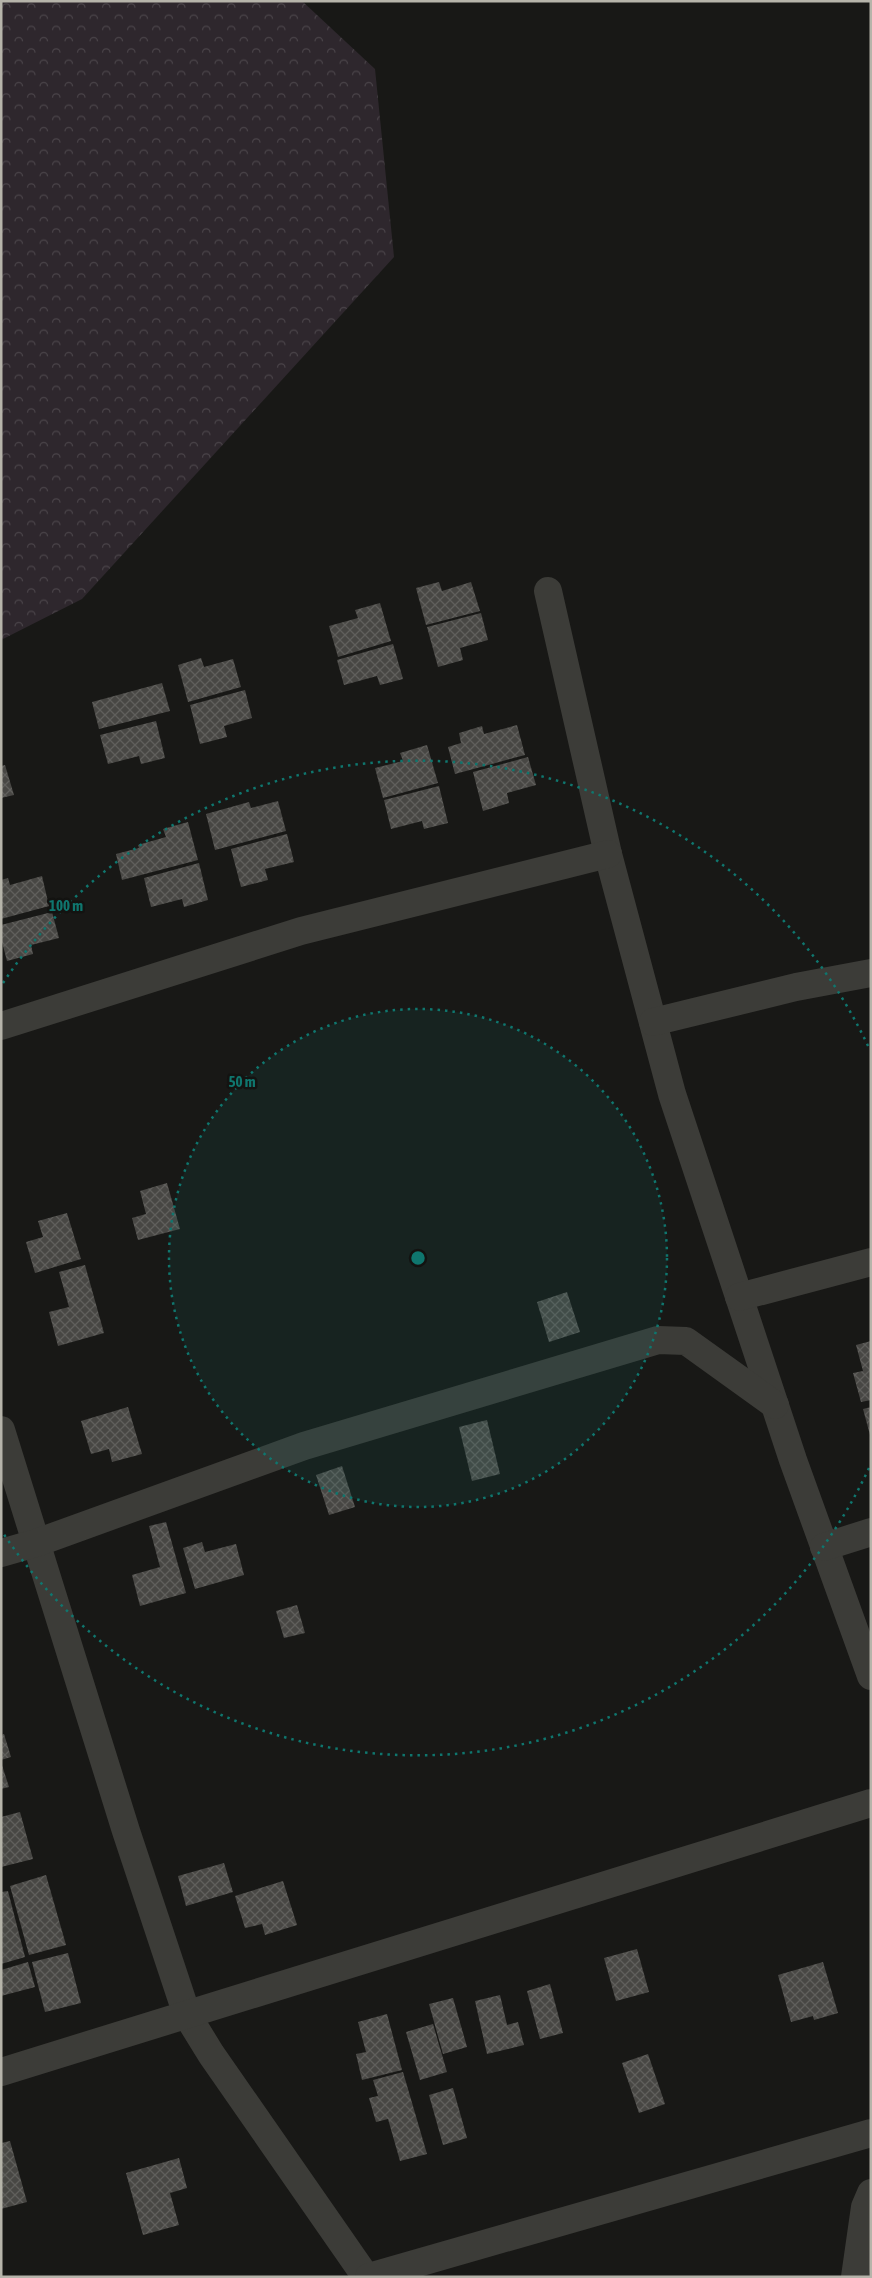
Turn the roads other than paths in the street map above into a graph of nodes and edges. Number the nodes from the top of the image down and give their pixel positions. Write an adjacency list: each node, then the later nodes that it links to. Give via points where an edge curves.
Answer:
1 (548, 591): 2 (street)
2 (608, 854): 4 (street); 5 (street, via 301,931)
3 (871, 973): 4 (street, via 796,987)
4 (653, 1022): 7 (street, via 672,1094)
5 (1, 1026)
6 (871, 1262): 7 (street)
7 (739, 1297): 8 (street)
8 (775, 1405): 11 (street, via 686,1342 658,1340 304,1446); 12 (street)
9 (1, 1430): 11 (street)
10 (871, 1532): 12 (street)
11 (36, 1543): 13 (street); 16 (street)
12 (824, 1546): 14 (street)
13 (1, 1553)
14 (871, 1676)
15 (871, 1803): 16 (street)
16 (187, 2015): 17 (street); 20 (street)
17 (1, 2072)
18 (871, 2132): 20 (street)
19 (871, 2193): 21 (street, via 865,2207)
20 (368, 2277)
21 (855, 2277)

